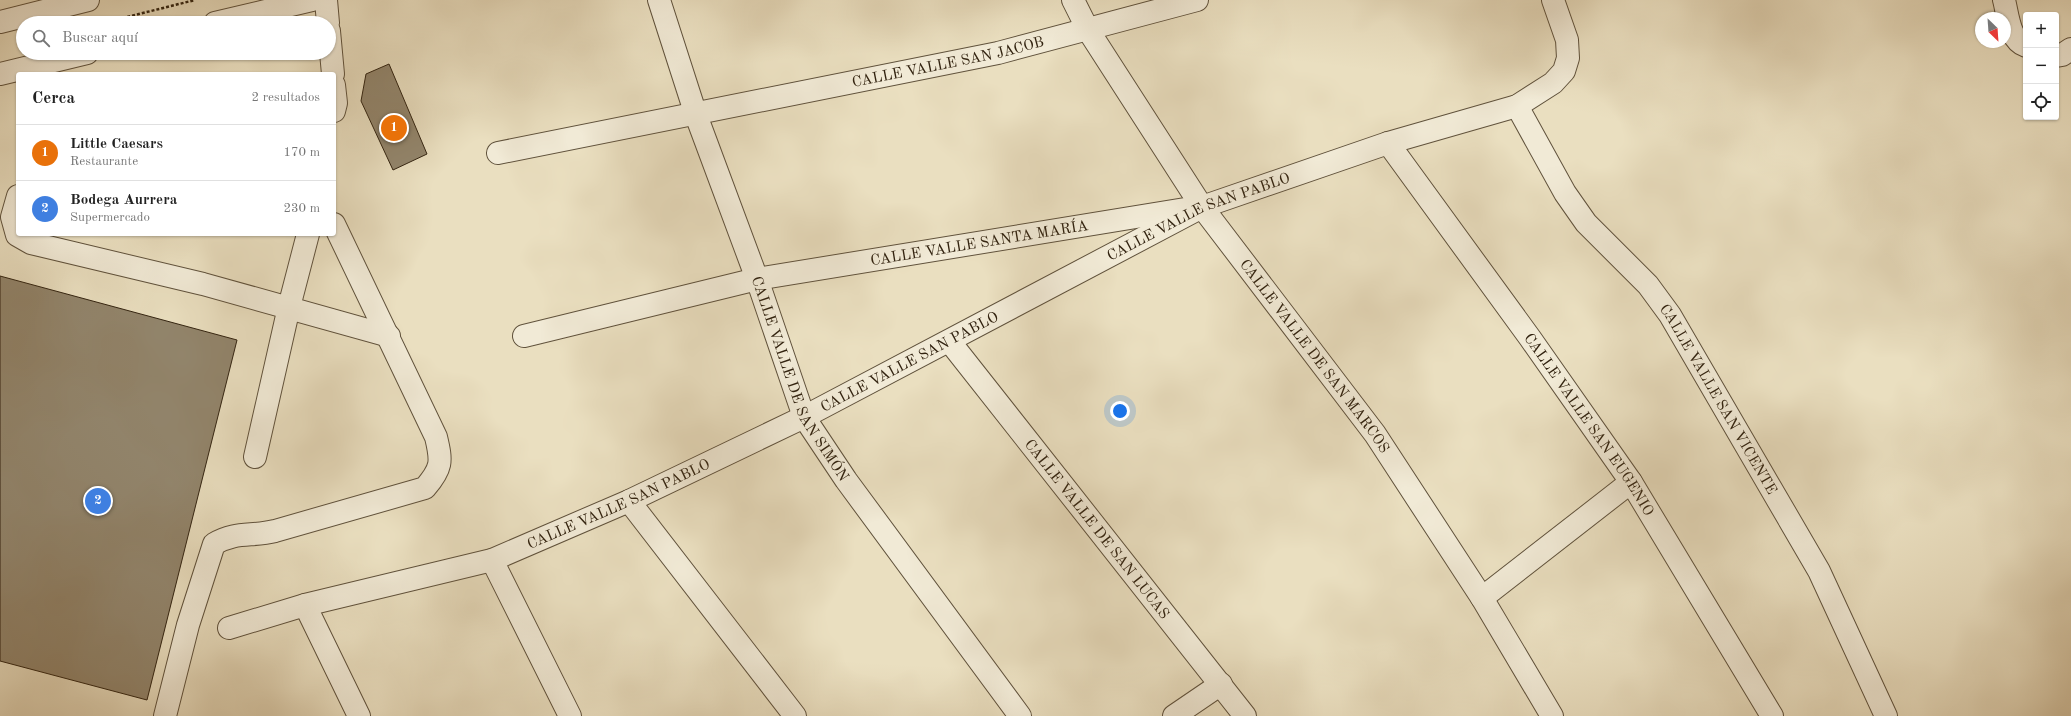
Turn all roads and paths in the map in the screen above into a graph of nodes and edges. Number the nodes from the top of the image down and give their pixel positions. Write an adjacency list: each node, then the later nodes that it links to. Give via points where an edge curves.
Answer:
1 (88, 0): 10 (street)
2 (195, 0): 12 (path)
3 (312, 0): 13 (street)
4 (326, 0): 14 (street)
5 (659, 0): 27 (street, CALLE VALLE DE SAN SIMÓN)
6 (1073, 0): 17 (street, CALLE VALLE DE SAN MARCOS)
7 (1197, 0): 17 (street, CALLE VALLE SAN JACOB)
8 (1553, 0): 26 (street, CALLE VALLE SAN PABLO, via 1567,40 1568,58 1564,71 1553,84)
9 (2004, 0): 18 (street, via 2010,28 2015,38)
10 (41, 12): 11 (street)
11 (25, 16)
12 (131, 16)
13 (244, 16)
14 (327, 16)
15 (16, 18): 16 (street)
16 (0, 22)
17 (1088, 30): 27 (street, CALLE VALLE SAN JACOB, via 998,53); 31 (street, CALLE VALLE DE SAN MARCOS)
18 (2023, 45)
19 (2071, 49): 20 (street)
20 (2059, 56)
21 (55, 60): 23 (street)
22 (332, 60): 24 (street)
23 (36, 64): 25 (street)
24 (333, 72)
25 (0, 74)
26 (1517, 106): 28 (street, CALLE VALLE SAN PABLO); 59 (street, CALLE VALLE SAN VICENTE, via 1565,193 1586,223 1648,286 1670,315 1819,571)
27 (696, 114): 29 (street, CALLE VALLE SAN JACOB); 36 (street, CALLE VALLE DE SAN SIMÓN)
28 (1388, 143): 31 (street, CALLE VALLE SAN PABLO); 43 (street, CALLE VALLE SAN EUGENIO)
29 (498, 153)
30 (16, 203): 33 (street, via 12,217)
31 (1202, 207): 36 (street, CALLE VALLE SANTA MARÍA); 40 (street, CALLE VALLE SAN PABLO); 46 (street, CALLE VALLE DE SAN MARCOS, via 1375,434)
32 (336, 228): 38 (street)
33 (16, 231)
34 (19, 236): 37 (street, via 31,243)
35 (307, 236): 37 (street)
36 (757, 280): 39 (street, CALLE VALLE SANTA MARÍA); 41 (street, CALLE VALLE DE SAN SIMÓN)
37 (288, 307): 38 (street); 42 (street)
38 (389, 336): 50 (street, via 436,437 441,459 434,477 425,488 399,497 259,535 227,536 214,544 188,624)
39 (524, 336)
40 (950, 342): 41 (street, CALLE VALLE SAN PABLO); 49 (street, CALLE VALLE DE SAN LUCAS)
41 (804, 417): 44 (street, CALLE VALLE SAN PABLO); 54 (street, CALLE VALLE DE SAN SIMÓN, via 846,480)
42 (255, 457)
43 (1631, 482): 46 (street); 58 (street, CALLE VALLE SAN EUGENIO)
44 (628, 502): 45 (street, CALLE VALLE SAN PABLO); 53 (street)
45 (492, 560): 47 (street, CALLE VALLE SAN PABLO); 52 (street)
46 (1482, 598): 57 (street, CALLE VALLE DE SAN MARCOS)
47 (305, 605): 48 (street, CALLE VALLE SAN PABLO); 51 (street)
48 (229, 628)
49 (1221, 684): 55 (street); 56 (street, CALLE VALLE DE SAN LUCAS)
50 (165, 716)
51 (360, 716)
52 (570, 716)
53 (795, 716)
54 (1020, 716)
55 (1174, 716)
56 (1245, 716)
57 (1552, 716)
58 (1772, 716)
59 (1886, 716)

